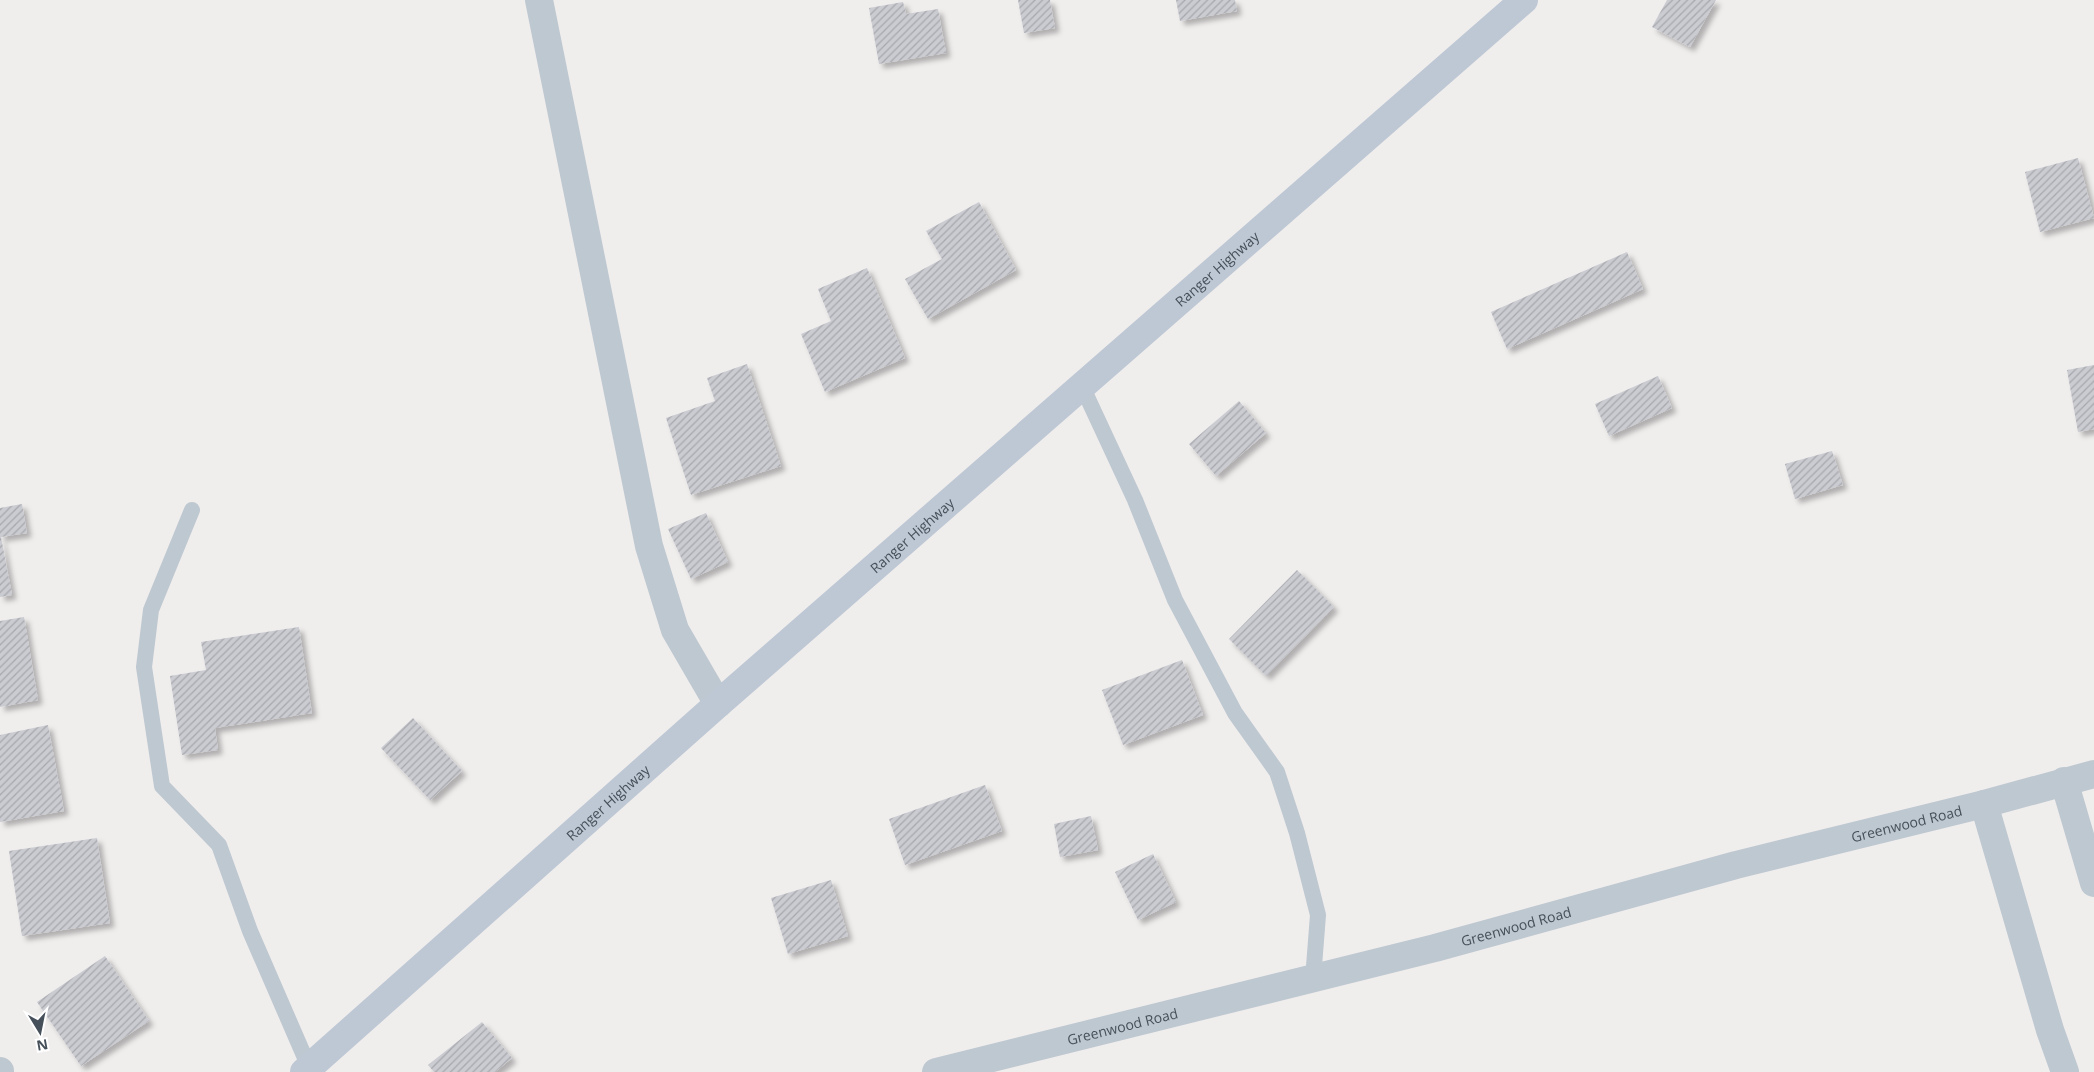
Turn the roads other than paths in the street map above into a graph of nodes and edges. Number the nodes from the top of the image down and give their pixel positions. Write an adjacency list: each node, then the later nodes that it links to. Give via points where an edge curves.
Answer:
1 (539, 0): 5 (street, via 649,546 675,630)
2 (1524, 0): 3 (main road, Ranger Highway)
3 (1082, 386): 5 (main road, Ranger Highway); 10 (lane, via 1135,500 1175,600 1234,713 1276,772 1297,833 1318,915)
4 (192, 510): 12 (lane, via 151,610 144,667 162,786 219,845)
5 (718, 704): 12 (main road, Ranger Highway)
6 (2094, 774): 7 (street, Greenwood Road)
7 (2064, 781): 8 (street, Greenwood Road); 9 (street)
8 (1984, 804): 10 (street, Greenwood Road, via 1736,865 1435,948); 14 (street)
9 (2094, 883)
10 (1312, 978): 11 (street, Greenwood Road)
11 (987, 1065): 13 (street, Greenwood Road)
12 (306, 1069)
13 (936, 1072)
14 (2065, 1072)

